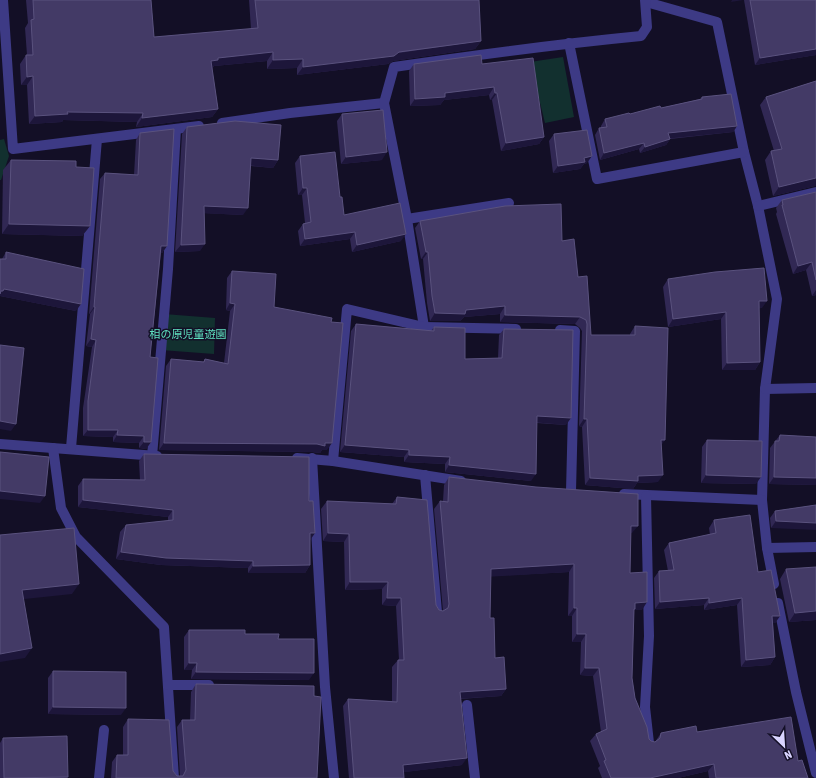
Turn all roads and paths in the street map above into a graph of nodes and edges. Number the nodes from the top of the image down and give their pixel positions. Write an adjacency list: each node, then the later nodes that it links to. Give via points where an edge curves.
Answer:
1 (3, 0): 3 (street)
2 (646, 1): 4 (street, via 647,27 641,36); 8 (street, via 717,22)
3 (2, 11): 7 (street, via 13,149)
4 (569, 43): 5 (street, via 394,67); 8 (street, via 597,179)
5 (384, 103): 6 (street); 12 (street)
6 (176, 129): 7 (street); 21 (street, via 168,269)
7 (98, 139): 20 (street)
8 (744, 152): 11 (street)
9 (816, 192): 11 (street)
10 (509, 203): 12 (street)
11 (758, 206): 17 (street, via 777,299)
12 (407, 219): 13 (street)
13 (424, 327): 14 (street); 25 (street, via 347,309)
14 (527, 330)
15 (551, 330): 28 (street, via 575,331)
16 (816, 388): 17 (street)
17 (765, 389): 31 (street)
18 (0, 444): 19 (street)
19 (53, 448): 20 (street); 35 (street, via 61,508 76,537 164,627)
20 (71, 448): 21 (street)
21 (152, 456): 22 (street)
22 (168, 456)
23 (288, 458): 24 (street)
24 (312, 458): 25 (street); 43 (street, via 321,687)
25 (333, 461): 26 (street)
26 (425, 475): 27 (street); 34 (street)
27 (471, 482)
28 (571, 491)
29 (616, 494): 30 (street)
30 (646, 496): 31 (street); 39 (street, via 649,636 645,707)
31 (762, 500): 33 (street)
32 (816, 547): 33 (street)
33 (767, 548): 40 (street, via 796,692)
34 (437, 612)
35 (168, 684): 36 (street); 42 (street)
36 (215, 685)
37 (467, 705): 44 (street)
38 (104, 730): 41 (street)
39 (649, 743)
40 (816, 773)
41 (99, 778)
42 (174, 778)
43 (334, 778)
44 (475, 778)

